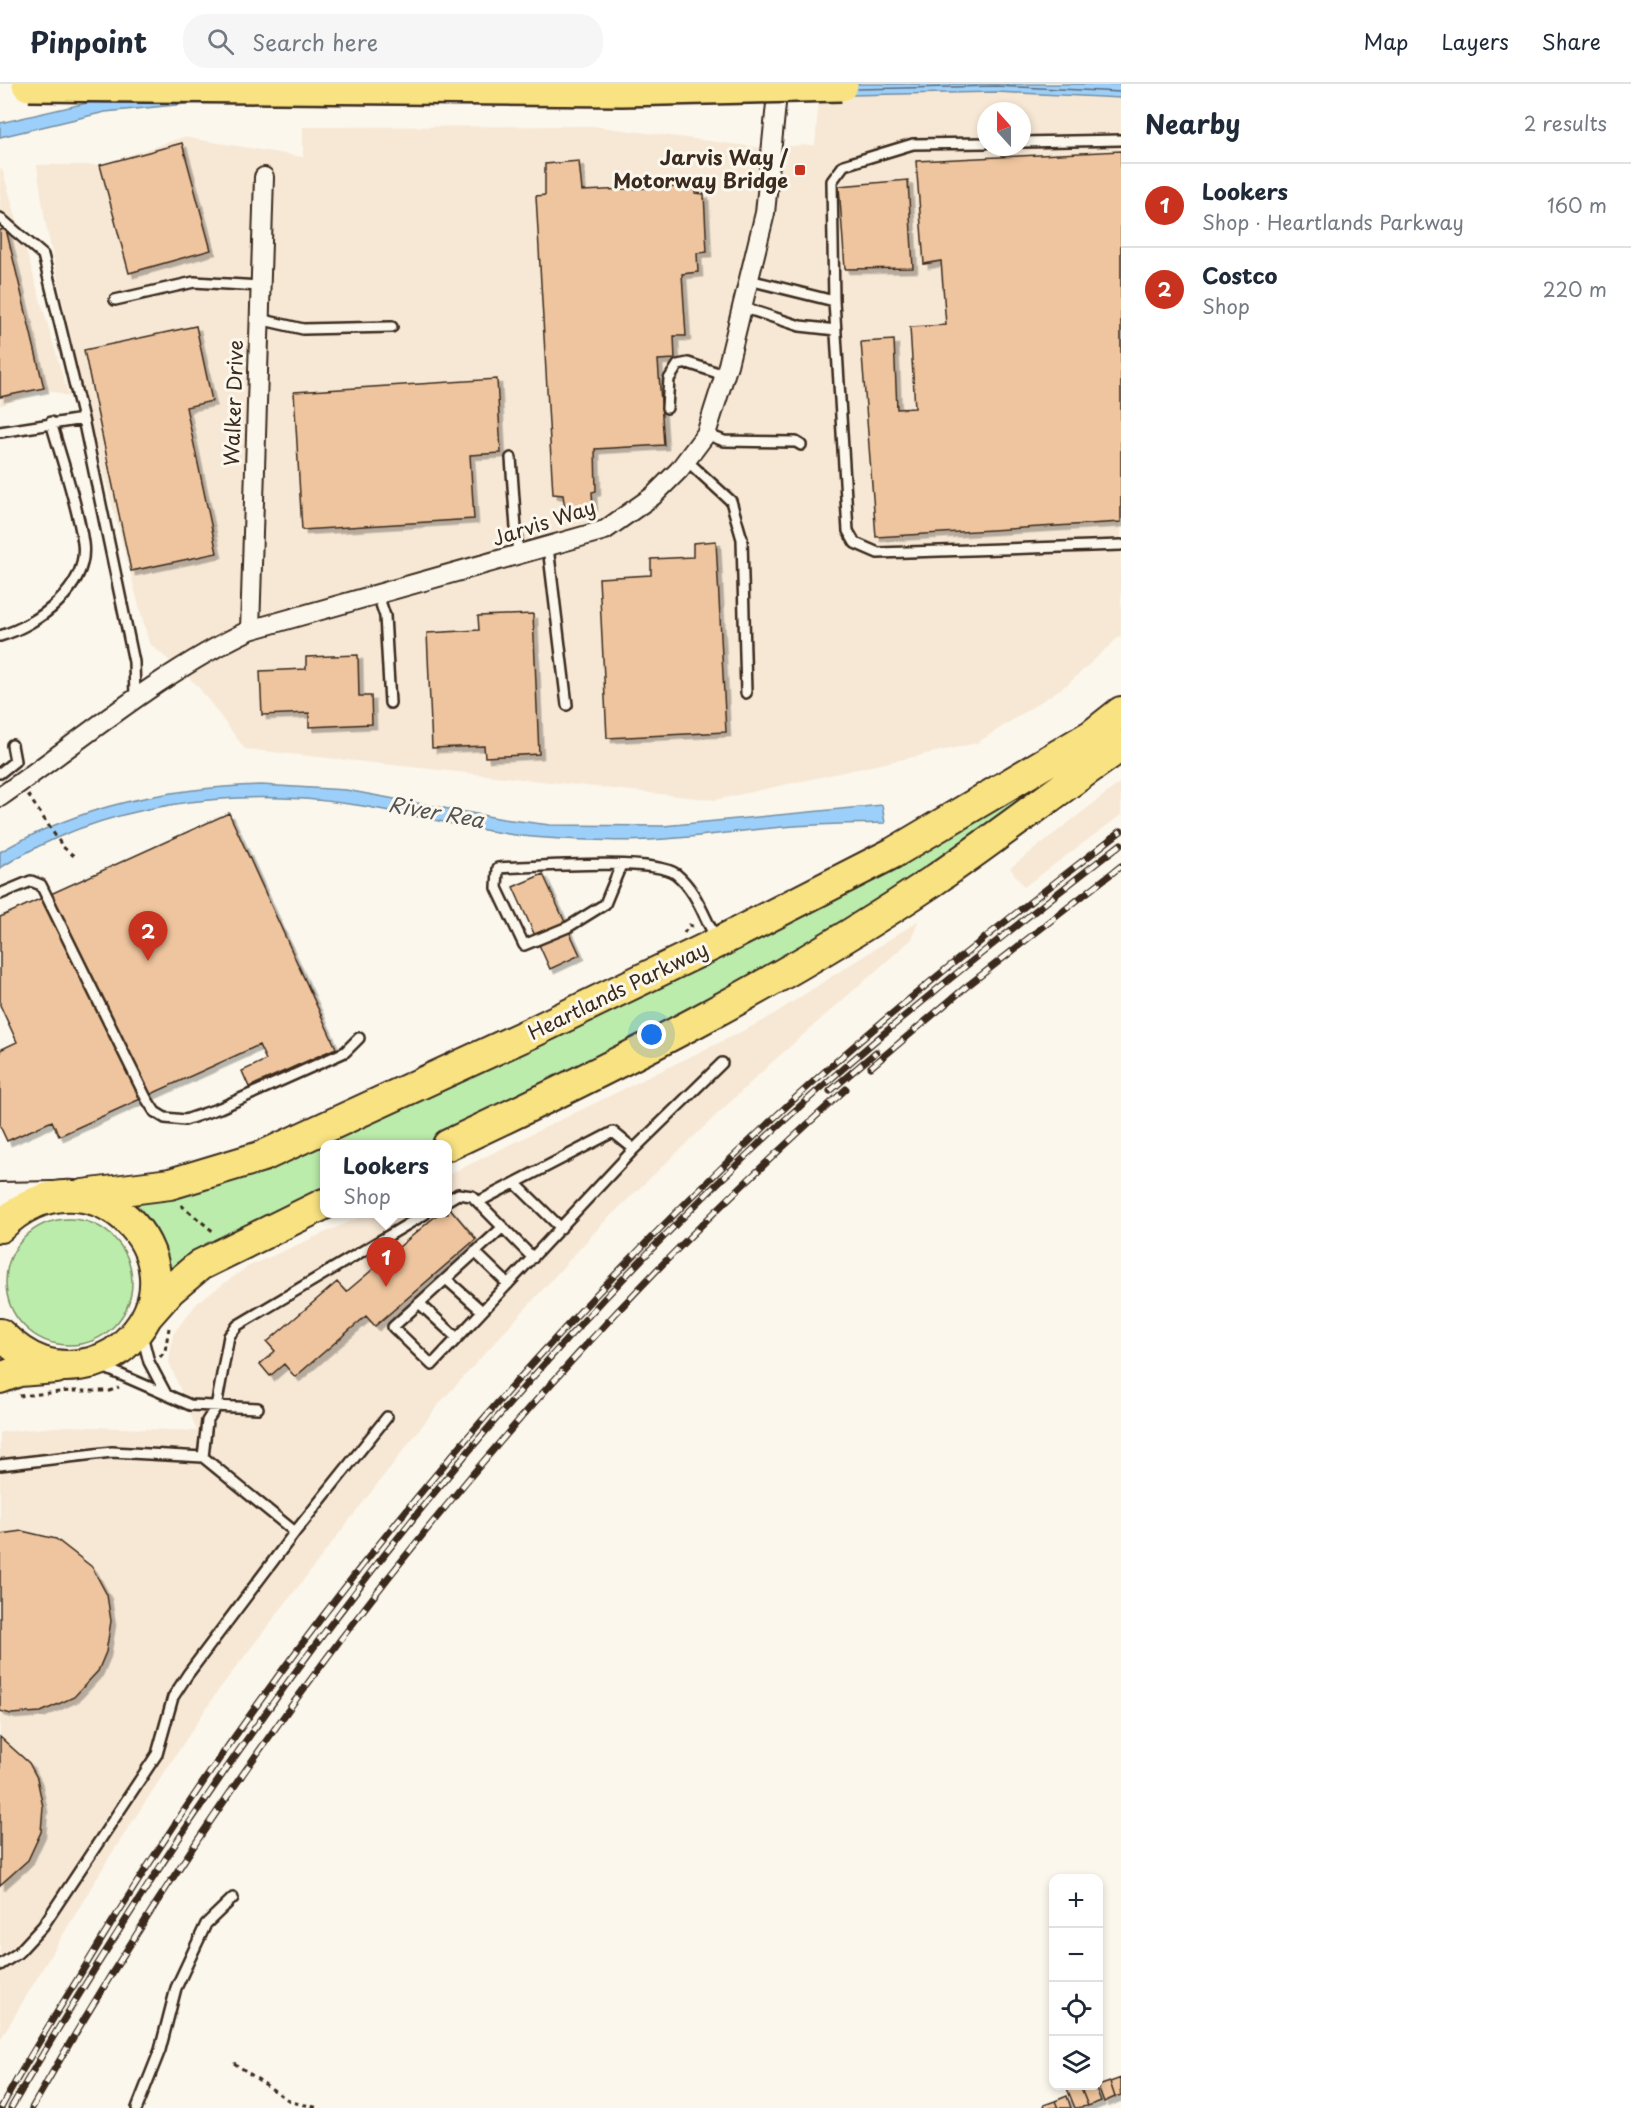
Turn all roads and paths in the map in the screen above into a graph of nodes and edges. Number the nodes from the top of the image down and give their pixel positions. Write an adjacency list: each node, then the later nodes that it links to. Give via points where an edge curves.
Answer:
1 (29, 84): 3 (highway, bridge, via 622,89)
2 (778, 84): 9 (street, Jarvis Way, via 765,213)
3 (841, 84)
4 (1121, 140): 5 (lane)
5 (1031, 142)
6 (977, 143): 12 (lane, via 913,144 844,165 836,173 831,188)
7 (264, 177): 10 (street, Walker Drive)
8 (0, 218): 19 (lane, via 43,255)
9 (749, 280): 12 (lane); 13 (street, Jarvis Way)
10 (260, 286): 11 (lane, via 194,282); 14 (street, Walker Drive)
11 (115, 300)
12 (834, 301): 16 (lane)
13 (742, 307): 16 (lane, via 800,326); 17 (street, Jarvis Way)
14 (259, 319): 15 (lane, via 303,329); 30 (street, Walker Drive)
15 (392, 327)
16 (836, 330): 26 (lane, via 848,531 855,543 878,553)
17 (724, 375): 18 (lane, via 688,363 678,365 669,379); 22 (street, Jarvis Way)
18 (667, 408)
19 (83, 418): 20 (lane); 33 (lane, via 134,662)
20 (51, 422): 21 (lane); 31 (lane, via 83,544 81,566 63,597 34,621)
21 (0, 432)
22 (706, 434): 23 (lane, via 724,441); 25 (street, Jarvis Way)
23 (801, 445)
24 (511, 458): 28 (lane)
25 (686, 460): 27 (street, Jarvis Way, via 653,496 605,530); 32 (lane, via 730,501 742,539)
26 (1121, 545)
27 (548, 547): 28 (street, Jarvis Way); 35 (lane)
28 (518, 556): 29 (street, Jarvis Way)
29 (378, 595): 30 (street, Jarvis Way); 34 (lane, via 385,616)
30 (250, 630): 33 (street, Jarvis Way, via 211,649)
31 (0, 636)
32 (746, 693)
33 (135, 697): 40 (street, Jarvis Way)
34 (390, 704)
35 (567, 705)
36 (1121, 712): 46 (main road, Heartlands Parkway, via 1092,735 893,853)
37 (12, 745): 39 (lane, via 15,761)
38 (1121, 746): 49 (main road, via 932,881 750,994)
39 (0, 773)
40 (0, 797)
41 (36, 809): 42 (path)
42 (74, 856)
43 (621, 866): 43 (lane, via 498,868 497,888 524,945 567,927 605,904); 46 (lane, via 643,865 674,872 693,891)
44 (0, 894): 47 (lane, via 31,881 41,885 146,1098 155,1112 165,1118 185,1120 220,1108 345,1052)
45 (675, 937): 46 (path, via 689,926)
46 (716, 937): 52 (main road, Heartlands Parkway, via 537,1030 263,1156)
47 (359, 1038)
48 (722, 1063): 50 (lane)
49 (452, 1143)
50 (634, 1149): 51 (lane, via 613,1132); 61 (lane)
51 (515, 1183): 56 (lane); 61 (lane)
52 (170, 1184): 53 (main road, Heartlands Parkway); 62 (path, via 174,1199 222,1240)
53 (70, 1195): 54 (main road); 59 (main road, Heartlands Parkway, via 22,1207); 69 (main road, via 103,1202 123,1214 145,1241 153,1267)
54 (0, 1196)
55 (452, 1197): 56 (lane, via 472,1196)
56 (478, 1202): 60 (lane)
57 (320, 1206): 62 (main road)
58 (418, 1218): 77 (lane, via 238,1325 229,1336)
59 (0, 1227)
60 (503, 1227): 63 (lane); 64 (lane)
61 (561, 1228): 64 (lane)
62 (229, 1251): 69 (main road, via 200,1265 170,1290)
63 (475, 1252): 65 (lane); 66 (lane)
64 (533, 1258): 66 (lane)
65 (446, 1279): 67 (lane); 68 (lane)
66 (508, 1284): 68 (lane)
67 (419, 1303): 71 (lane); 71 (lane, via 393,1327 432,1365)
68 (482, 1311): 71 (lane)
69 (154, 1322): 72 (lane); 72 (path, via 168,1329 165,1351); 73 (main road, via 123,1347)
70 (0, 1334): 73 (main road, via 18,1352 43,1364)
71 (457, 1338)
72 (148, 1362): 76 (lane)
73 (84, 1365): 74 (lane); 75 (main road, via 20,1371)
74 (127, 1378): 75 (path, via 110,1391); 76 (lane)
75 (5, 1388)
76 (166, 1394): 77 (lane, via 190,1405)
77 (216, 1407): 78 (lane); 80 (lane, via 207,1421)
78 (258, 1408)
79 (387, 1417): 82 (lane)
80 (203, 1457): 81 (lane, via 112,1452); 82 (lane)
81 (0, 1466)
82 (295, 1532): 84 (lane, via 173,1697 157,1754 43,1926 18,1953)
83 (233, 1898): 86 (lane, via 206,1924 181,1978 160,2050)
84 (0, 1965)
85 (234, 2063): 87 (path, via 291,2102)
86 (137, 2108)
87 (320, 2108)

